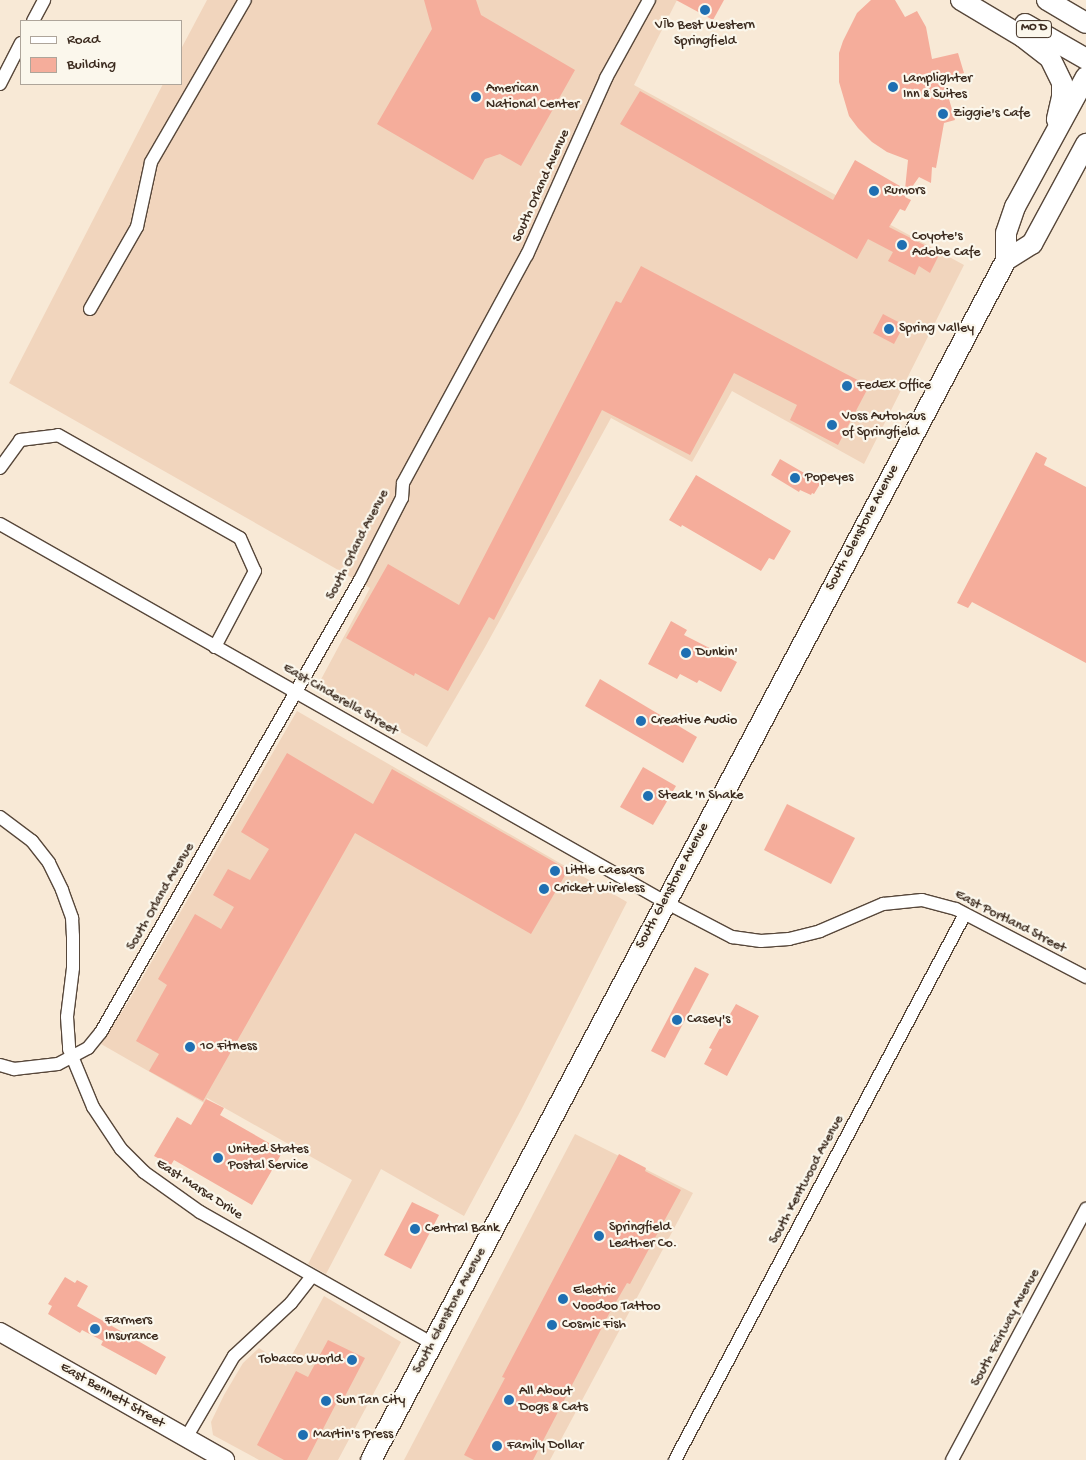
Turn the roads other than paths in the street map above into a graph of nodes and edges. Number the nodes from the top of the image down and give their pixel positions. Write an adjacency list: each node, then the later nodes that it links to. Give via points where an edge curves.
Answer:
1 (44, 0): 9 (street)
2 (244, 0): 20 (street, via 151,162 136,227)
3 (649, 0): 24 (street, South Orland Avenue, via 606,78 527,255 403,483 402,498 360,580)
4 (961, 0): 15 (main road, via 1023,37 1050,58 1058,72 1062,96)
5 (982, 0): 12 (main road, MO D)
6 (1047, 0): 10 (main road, MO D)
7 (1056, 0): 8 (main road, via 1074,5)
8 (1086, 4)
9 (34, 20)
10 (1086, 23)
11 (20, 45): 14 (street)
12 (1086, 59)
13 (1086, 77): 15 (main road, South Glenstone Avenue)
14 (0, 84)
15 (1051, 141): 19 (main road, South Glenstone Avenue, via 1015,207 1006,233)
16 (1086, 144): 18 (main road)
17 (1086, 165): 18 (main road, via 1057,216)
18 (1041, 228): 19 (main road, via 1032,244)
19 (1006, 260): 26 (main road, South Glenstone Avenue)
20 (90, 309)
21 (0, 468): 23 (street, via 20,440 58,435 240,538 255,572)
22 (0, 524): 23 (street, East Cinderella Street)
23 (214, 647): 24 (street, East Cinderella Street)
24 (294, 692): 26 (street, East Cinderella Street); 29 (street, South Orland Avenue, via 100,1032 88,1048)
25 (0, 817): 29 (street, East Marsa Drive, via 21,831 41,852 56,876 72,918 73,968 66,1017 69,1049)
26 (665, 902): 27 (street, East Portland Street, via 732,937 761,941 803,936 832,927 870,908 896,902 935,902); 34 (main road, South Glenstone Avenue)
27 (965, 914): 28 (street, East Portland Street); 38 (street, South Kentwood Avenue)
28 (1086, 977)
29 (74, 1057): 30 (street, South Orland Avenue, via 50,1066); 32 (street, East Marsa Drive, via 97,1114 132,1162 200,1212)
30 (0, 1066)
31 (1086, 1210): 39 (street, South Fairway Avenue)
32 (312, 1276): 34 (street, East Marsa Drive); 35 (street, via 291,1303 234,1356)
33 (0, 1332): 35 (street, East Bennett Street)
34 (433, 1344): 37 (main road, South Glenstone Avenue)
35 (186, 1438): 36 (street, East Bennett Street)
36 (225, 1460)
37 (370, 1460)
38 (675, 1460)
39 (952, 1460)

